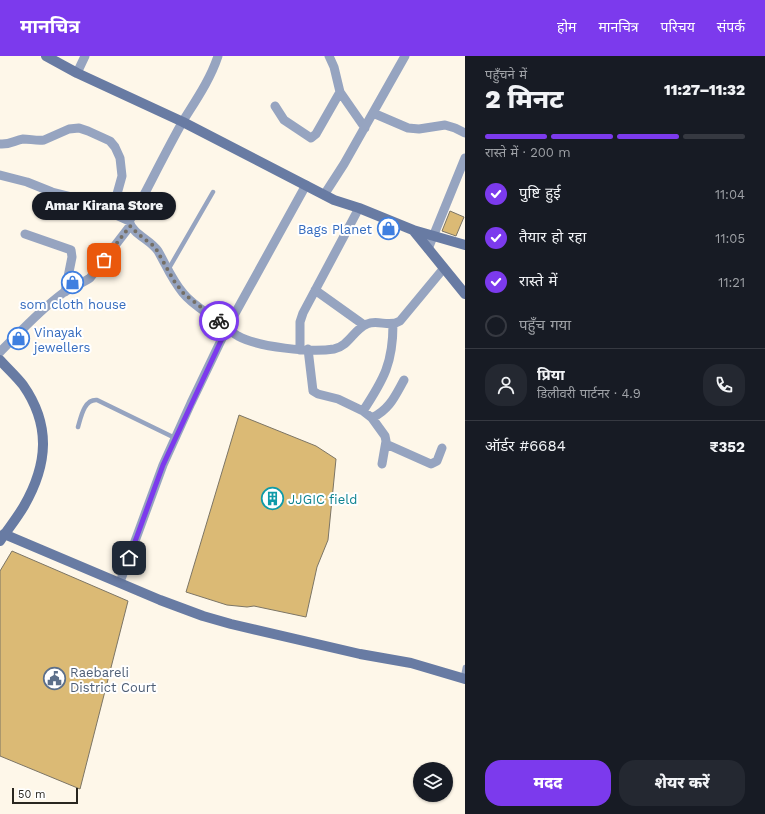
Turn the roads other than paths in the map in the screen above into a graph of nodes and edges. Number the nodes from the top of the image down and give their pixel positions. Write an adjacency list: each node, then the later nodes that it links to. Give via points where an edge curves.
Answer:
1 (46, 56): 6 (street)
2 (85, 56): 6 (street)
3 (218, 56): 10 (street, via 208,81)
4 (329, 56): 7 (street)
5 (405, 56): 9 (street)
6 (77, 73): 10 (street)
7 (340, 92): 8 (street, via 316,134 311,138 284,120); 11 (street)
8 (275, 106)
9 (373, 113): 11 (street); 12 (street, via 408,128 445,125)
10 (183, 122): 16 (street); 21 (street)
11 (365, 128): 18 (street)
12 (465, 133)
13 (0, 144): 20 (street, via 25,139 44,140 74,128 88,131 110,142 119,153 122,172)
14 (465, 158): 24 (street)
15 (0, 174): 20 (street, via 80,199)
16 (306, 185): 18 (street); 34 (street)
17 (213, 192): 28 (lane)
18 (324, 195): 19 (street)
19 (359, 208): 22 (street); 29 (street)
20 (112, 212): 21 (street)
21 (130, 223): 28 (street, via 138,234 155,247); 30 (street, via 90,278)
22 (413, 230): 24 (street); 26 (street)
23 (25, 234): 30 (street, via 71,250)
24 (433, 236): 25 (street); 26 (street)
25 (465, 245)
26 (428, 249): 27 (street)
27 (444, 268): 31 (street); 32 (street, via 400,321)
28 (168, 270): 34 (street, via 184,294)
29 (315, 290): 33 (street); 35 (street, via 300,322)
30 (65, 292): 36 (street)
31 (465, 294)
32 (393, 324): 33 (street, via 374,322); 39 (street, via 392,350 385,375)
33 (364, 325): 35 (street, via 343,345 333,349)
34 (227, 328): 35 (street, via 251,341); 42 (street)
35 (304, 349): 39 (street, via 315,393 338,399)
36 (0, 352)
37 (0, 360): 46 (street, via 22,384 33,402 40,417 44,449 33,490 16,520)
38 (404, 380): 40 (street, via 388,407)
39 (363, 411): 40 (street)
40 (372, 418): 43 (street, via 385,436)
41 (78, 427): 42 (lane, via 86,405 97,400)
42 (175, 438): 47 (street)
43 (386, 444): 44 (street, via 431,464 437,461); 45 (street)
44 (442, 448)
45 (382, 464)
46 (1, 535): 47 (street)
47 (120, 582): 49 (street, via 166,602 231,624)
48 (465, 667): 49 (lane)
49 (464, 678)

